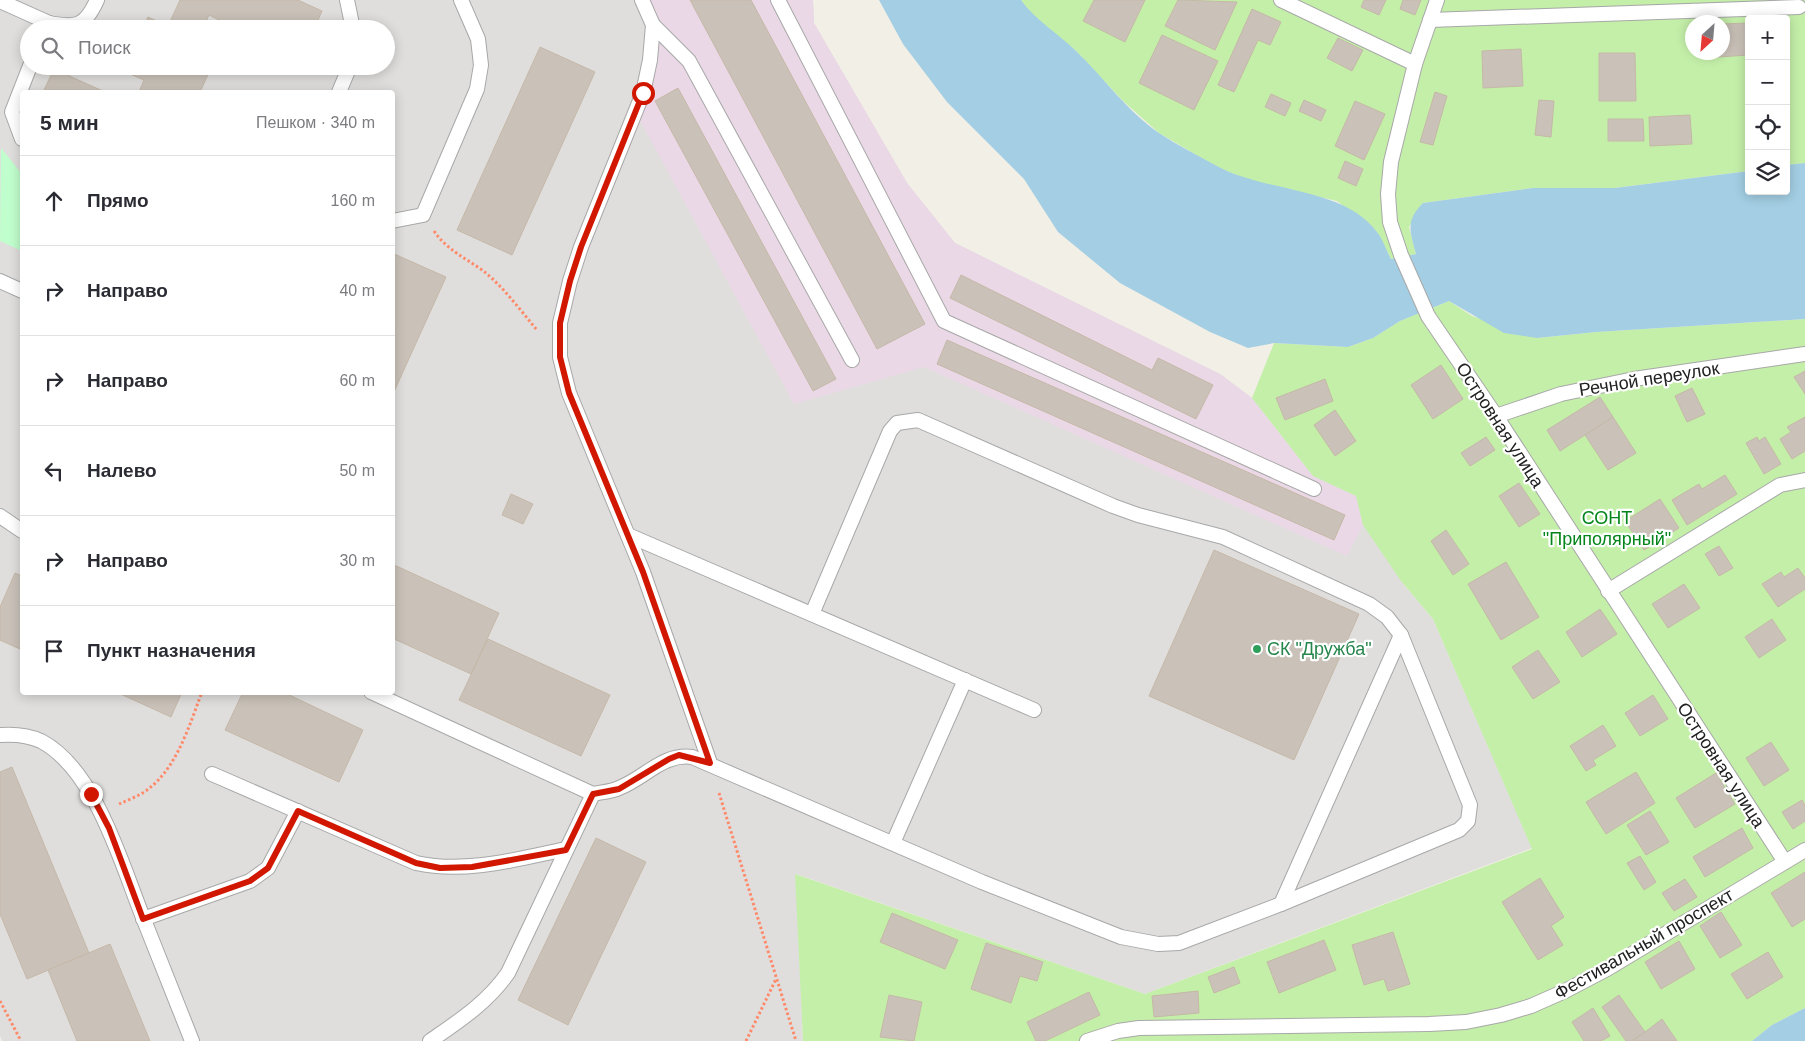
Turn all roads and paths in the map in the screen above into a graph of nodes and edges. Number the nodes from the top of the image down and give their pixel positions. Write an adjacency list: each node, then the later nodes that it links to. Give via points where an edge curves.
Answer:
1 (97, 0): 11 (lane)
2 (347, 0): 12 (lane)
3 (461, 0): 22 (lane, via 478,40 481,65 477,89)
4 (642, 0): 14 (lane)
5 (778, 0): 31 (lane, via 944,321)
6 (1281, 0): 15 (lane)
7 (1437, 0): 13 (lane, Островная улица)
8 (0, 1): 10 (lane)
9 (1799, 7): 13 (lane)
10 (36, 20)
11 (86, 20)
12 (351, 20)
13 (1430, 20): 15 (lane, Островная улица)
14 (653, 25): 27 (lane, via 643,93 570,281 560,323); 28 (lane, via 689,61)
15 (1415, 64): 29 (lane, Островная улица, via 1391,162 1390,222 1428,316)
16 (26, 75): 18 (lane)
17 (346, 75): 19 (lane)
18 (21, 90)
19 (340, 90)
20 (20, 92): 21 (lane, via 12,112)
21 (20, 134)
22 (423, 215): 23 (lane); 27 (path, via 441,242 499,286)
23 (395, 220)
24 (0, 281): 25 (lane)
25 (20, 290)
26 (1805, 354): 29 (lane, Речной переулок, via 1634,379 1561,394)
27 (560, 357): 34 (lane, via 569,393)
28 (852, 360)
29 (1496, 416): 35 (lane, Островная улица)
30 (1805, 480): 35 (lane, via 1780,485)
31 (1314, 489)
32 (0, 516): 33 (lane)
33 (20, 530)
34 (628, 535): 36 (lane); 43 (lane)
35 (1608, 591): 51 (lane, Островная улица)
36 (812, 614): 37 (lane, via 890,431 897,423 918,420 1138,516 1223,537 1369,604 1387,617); 38 (lane)
37 (1400, 635): 52 (lane); 52 (lane, via 1470,804 1468,821 1459,830)
38 (965, 680): 41 (lane); 48 (lane)
39 (201, 695): 47 (path, via 167,770 147,790)
40 (378, 695): 45 (lane)
41 (1034, 710)
42 (0, 735): 47 (lane, via 18,734 47,746 65,761 91,794)
43 (710, 763): 45 (lane, via 679,755 619,789); 48 (lane); 54 (path)
44 (212, 774): 46 (lane)
45 (593, 794): 49 (lane)
46 (298, 811): 49 (lane, via 416,863 440,868 472,867); 53 (lane, via 268,868 250,881)
47 (101, 813): 53 (lane)
48 (893, 843): 52 (lane, via 1121,937 1158,944 1178,943)
49 (566, 850): 58 (lane, via 508,973 497,989 480,1006)
50 (1805, 850): 51 (lane, Фестивальный проспект)
51 (1785, 862): 61 (lane, Фестивальный проспект, via 1607,969 1556,995 1501,1016 1430,1024 1139,1028)
52 (1282, 904)
53 (143, 919): 57 (lane)
54 (776, 978): 59 (path); 60 (path)
55 (0, 1001): 56 (path)
56 (21, 1041)
57 (192, 1041)
58 (430, 1041)
59 (746, 1041)
60 (796, 1041)
61 (1087, 1041)

